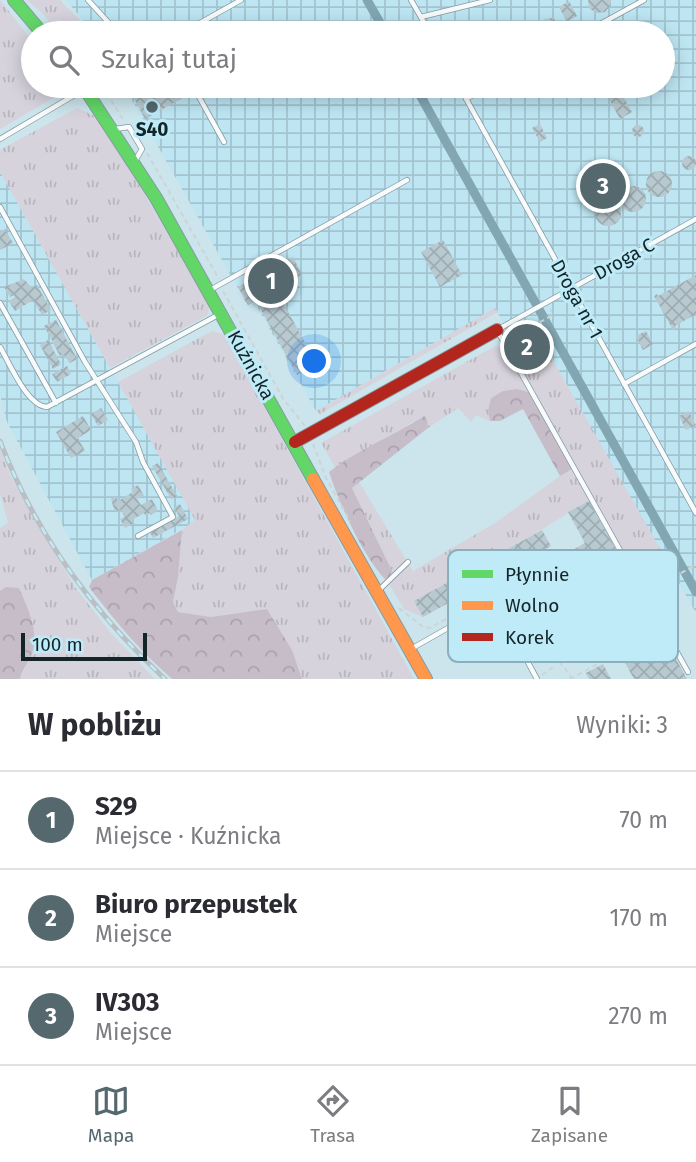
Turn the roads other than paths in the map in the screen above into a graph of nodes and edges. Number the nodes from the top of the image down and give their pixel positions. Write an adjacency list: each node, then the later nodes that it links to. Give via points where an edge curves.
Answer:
1 (14, 0): 8 (street)
2 (88, 0): 9 (lane)
3 (242, 0): 10 (lane)
4 (411, 0): 7 (lane)
5 (490, 0): 7 (lane)
6 (644, 0): 12 (lane)
7 (421, 17): 11 (lane)
8 (31, 21)
9 (107, 21)
10 (204, 21)
11 (423, 21)
12 (606, 21)
13 (68, 98): 18 (lane)
14 (93, 98): 17 (street, Kuźnicka)
15 (200, 98): 19 (lane)
16 (466, 99): 25 (lane, Droga nr 1)
17 (113, 129): 20 (street, Kuźnicka); 20 (lane, via 129,127 142,149)
18 (0, 139)
19 (224, 142)
20 (135, 162): 24 (street, Kuźnicka)
21 (407, 180): 24 (lane)
22 (0, 207): 31 (lane)
23 (696, 219): 25 (lane, Droga C)
24 (215, 287): 27 (street, Kuźnicka)
25 (571, 289): 28 (lane, Droga C); 32 (lane, Droga nr 1)
26 (0, 303): 33 (lane)
27 (221, 313): 31 (lane); 34 (street, Kuźnicka)
28 (497, 330): 34 (street); 37 (lane)
29 (696, 344): 32 (lane)
30 (0, 347): 33 (lane, via 31,400 39,407)
31 (96, 381): 33 (lane); 36 (lane, via 136,442 173,517)
32 (624, 384): 35 (lane, Droga nr 1)
33 (56, 403)
34 (295, 442): 39 (street, Kuźnicka)
35 (696, 513)
36 (138, 536)
37 (620, 550)
38 (408, 562): 39 (lane)
39 (378, 592): 41 (street, Kuźnicka)
40 (448, 628): 41 (lane)
41 (410, 650): 45 (street, Kuźnicka)
42 (678, 655): 44 (lane)
43 (528, 662): 46 (lane)
44 (688, 673)
45 (426, 679)
46 (537, 679)

